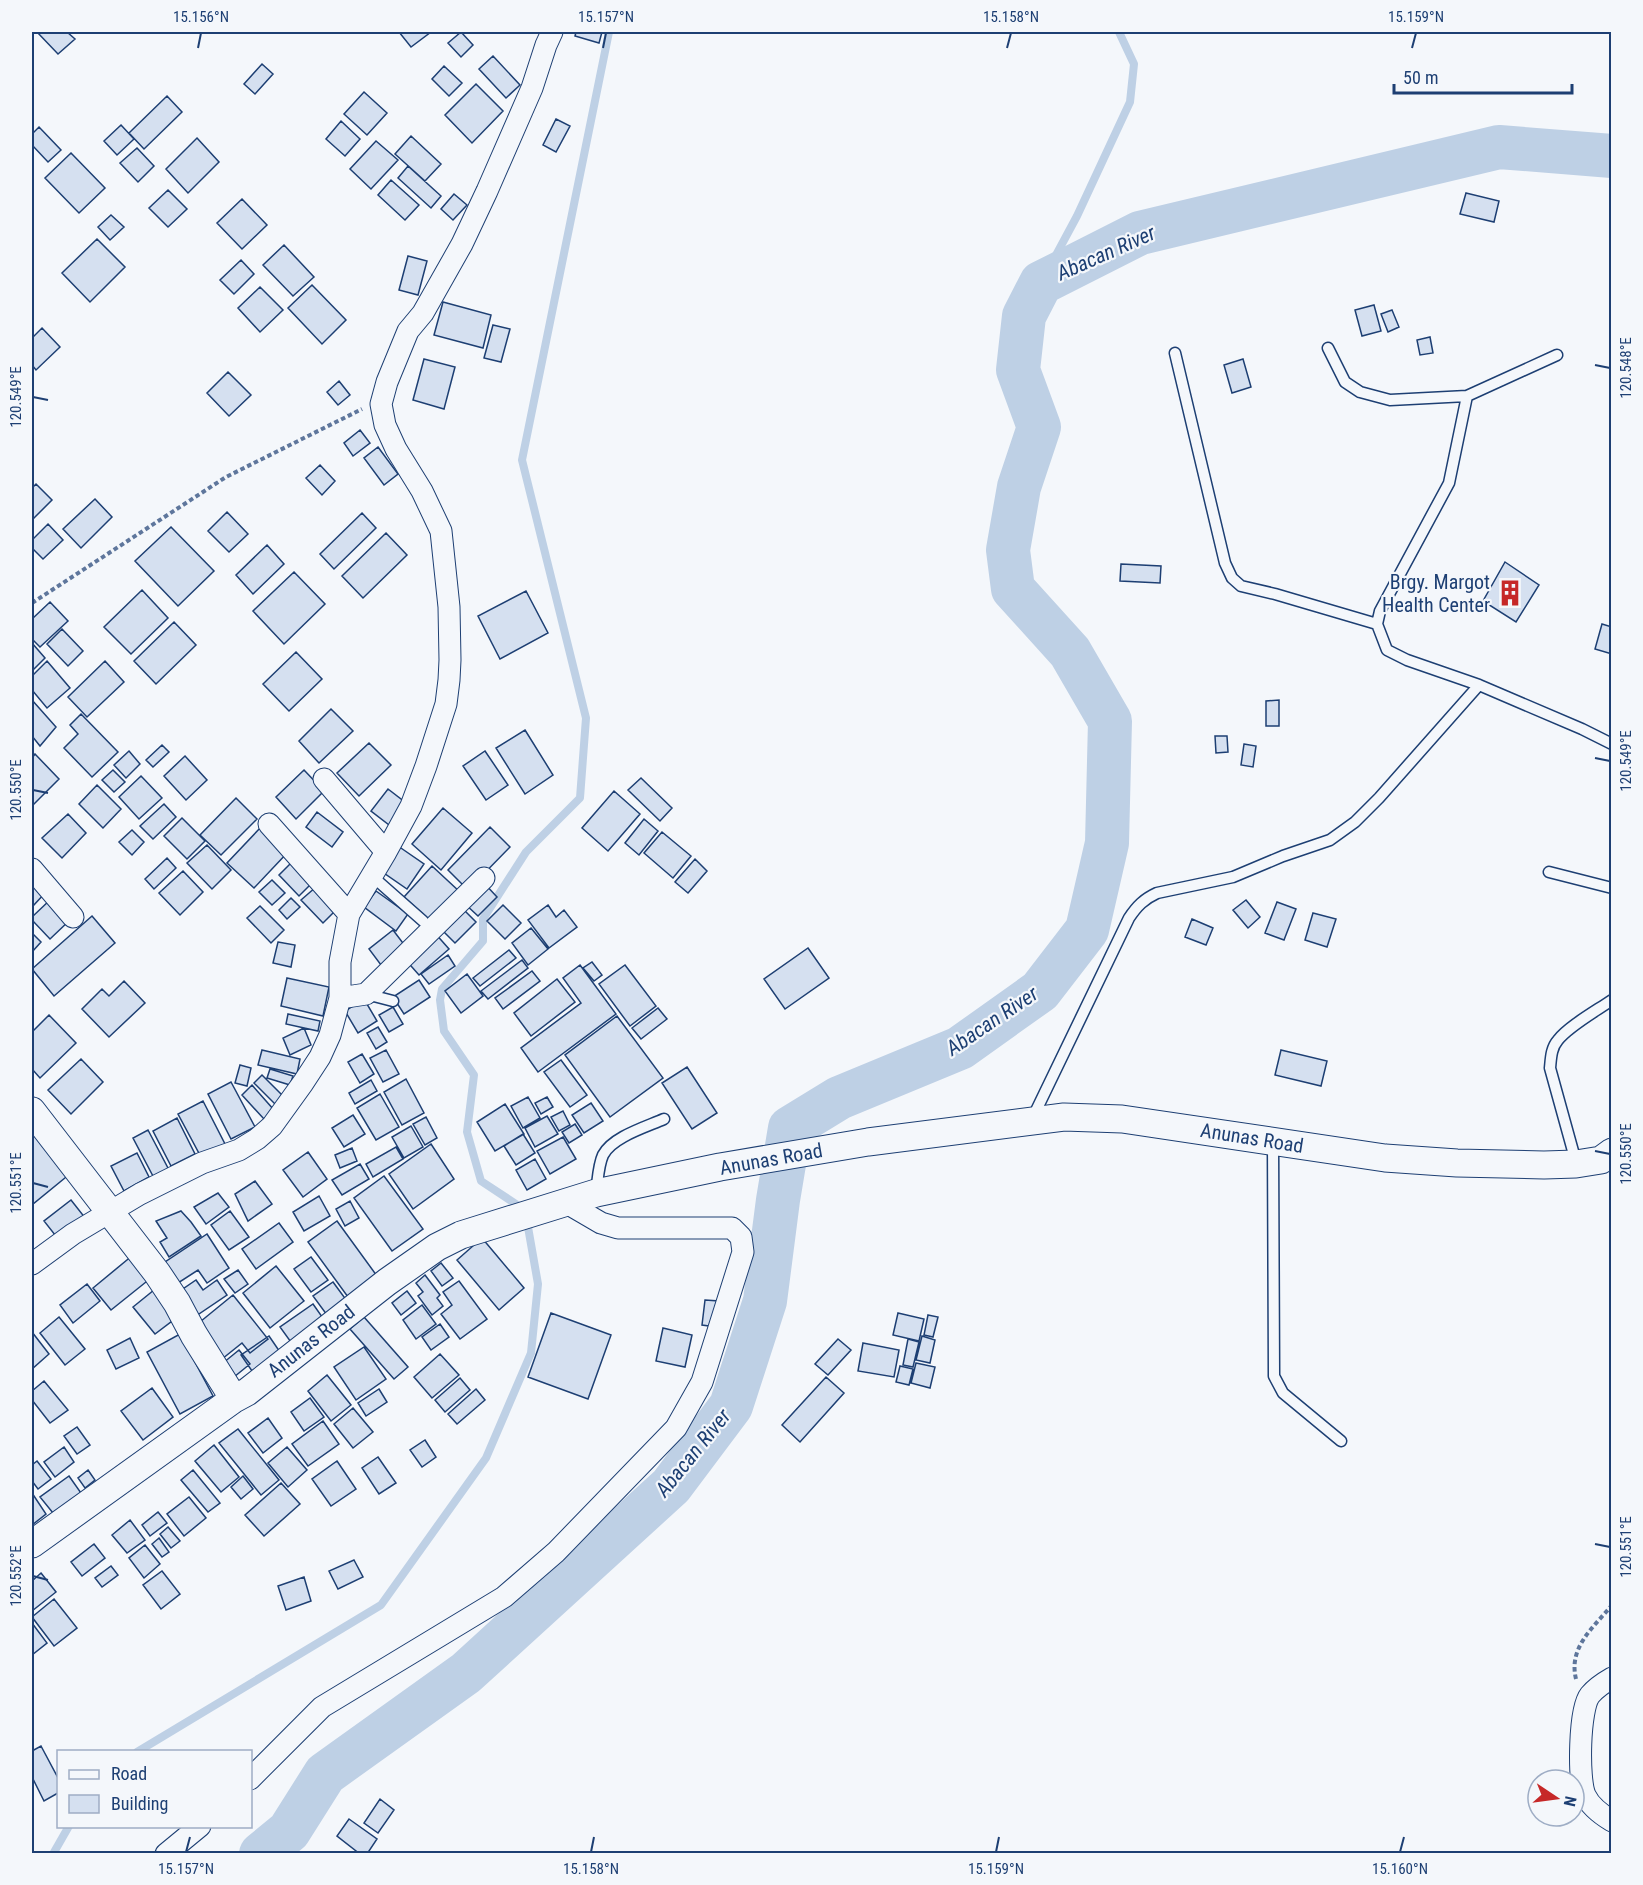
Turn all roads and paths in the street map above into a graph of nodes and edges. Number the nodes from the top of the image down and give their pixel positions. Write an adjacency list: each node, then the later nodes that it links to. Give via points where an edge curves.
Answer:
1 (552, 32): 5 (street, via 532,88 462,244 423,313 408,331)
2 (1328, 348): 6 (lane, via 1345,382 1360,392 1390,400)
3 (1175, 352): 8 (lane, via 1225,563 1232,578 1241,586)
4 (1557, 355): 6 (lane)
5 (387, 382): 7 (path, via 367,406 226,477); 13 (street, via 381,404 385,425 441,531 450,660 447,704 411,806)
6 (1467, 396): 8 (lane, via 1449,483 1380,611)
7 (32, 603)
8 (1377, 624): 9 (lane, via 1387,650)
9 (1479, 685): 10 (lane); 28 (lane, via 1355,822 1330,840 1233,877 1157,893 1137,906)
10 (1611, 744)
11 (324, 779): 13 (street)
12 (269, 824): 19 (street)
13 (386, 852): 16 (street)
14 (32, 869): 20 (street)
15 (1549, 872): 18 (lane)
16 (372, 876): 19 (street); 21 (lane)
17 (484, 878): 22 (street)
18 (1611, 888)
19 (349, 914): 23 (street, via 340,962)
20 (73, 917)
21 (423, 921)
22 (366, 994): 23 (street); 25 (lane)
23 (340, 998): 34 (street, via 320,1057 272,1126 239,1150 163,1181)
24 (1611, 1000): 31 (lane, via 1567,1032 1551,1052 1550,1068)
25 (393, 1001)
26 (32, 1111): 34 (street)
27 (664, 1119): 32 (lane, via 609,1146 600,1166)
28 (1032, 1119): 29 (street, Anunas Road, via 1122,1119); 32 (street, Anunas Road, via 868,1142)
29 (1273, 1141): 31 (street, Anunas Road, via 1419,1162); 37 (lane, via 1274,1376 1282,1393)
30 (1611, 1152): 31 (street, Anunas Road, via 1601,1160)
31 (1576, 1164)
32 (596, 1192): 33 (street, Anunas Road)
33 (560, 1204): 36 (street, Anunas Road, via 460,1235 437,1247); 42 (street, via 618,1228 732,1228 738,1232 743,1252 702,1382 693,1399 676,1428 539,1567 504,1597 322,1707)
34 (111, 1212): 35 (street); 36 (street, via 177,1303)
35 (32, 1264)
36 (234, 1399): 38 (street, Anunas Road)
37 (1341, 1441)
38 (32, 1544)
39 (1611, 1605): 41 (path, via 1577,1651 1575,1676)
40 (1611, 1678): 41 (street)
41 (1589, 1696): 43 (street, via 1582,1733 1582,1783 1586,1797)
42 (252, 1777)
43 (1611, 1821)
44 (199, 1828): 45 (street)
45 (166, 1854)

